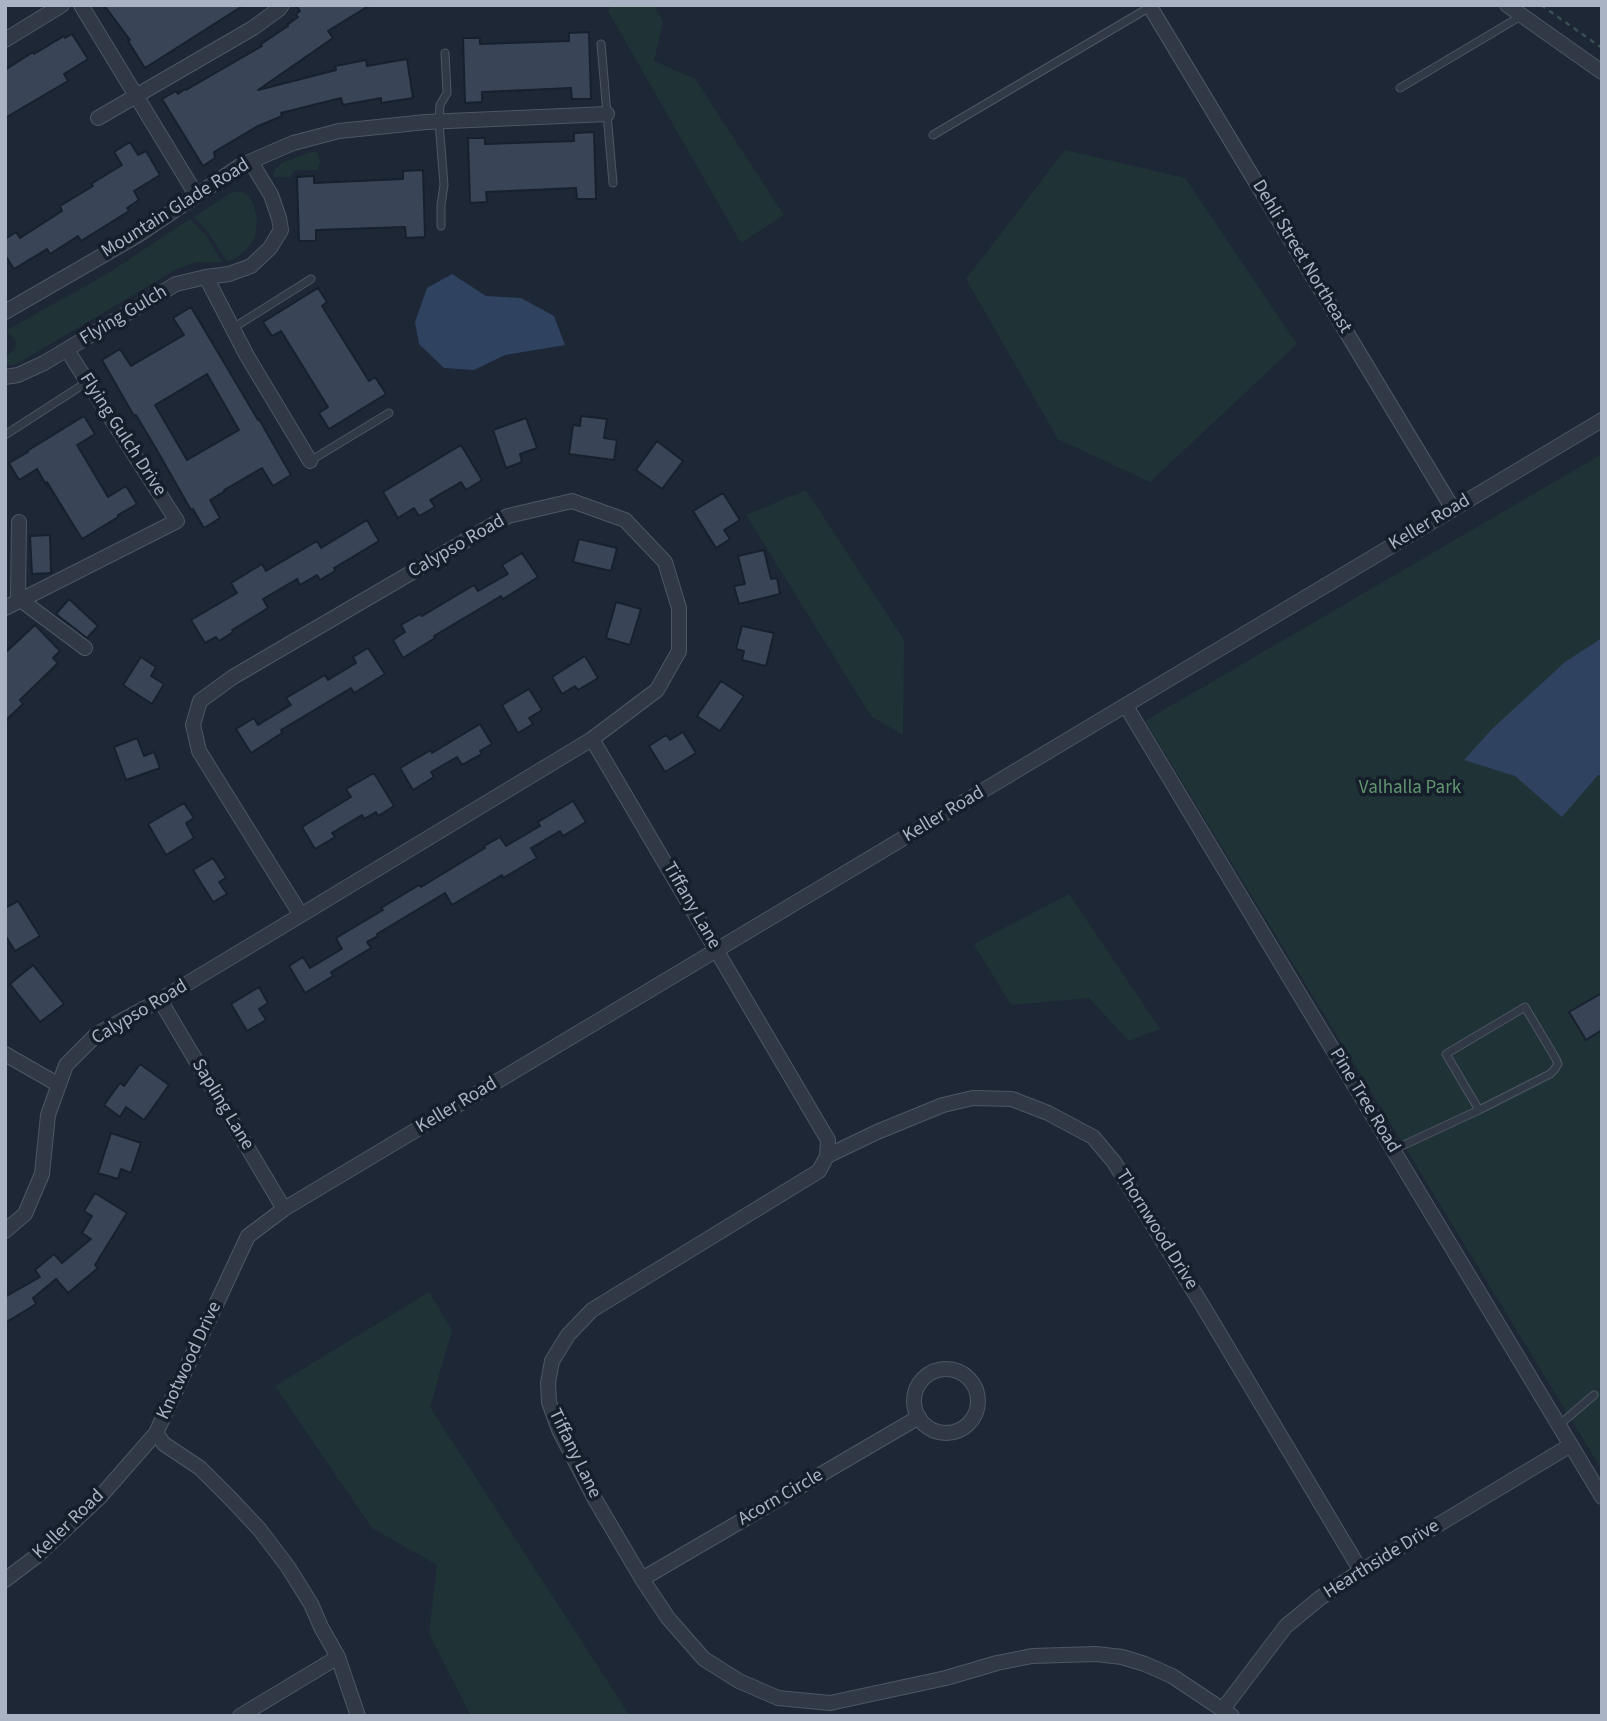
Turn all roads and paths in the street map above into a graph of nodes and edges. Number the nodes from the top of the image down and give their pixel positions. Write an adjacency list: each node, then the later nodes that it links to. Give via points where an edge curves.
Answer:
1 (62, 5): 8 (street)
2 (81, 5): 14 (street)
3 (282, 5): 14 (street)
4 (1507, 5): 7 (street)
5 (1541, 5): 10 (path)
6 (1149, 6): 18 (lane); 34 (street, Dehli Street Northeast)
7 (1521, 16): 12 (street); 13 (lane)
8 (5, 40)
9 (601, 44): 15 (lane)
10 (1602, 48)
11 (445, 53): 17 (lane, via 447,93 440,105)
12 (1602, 72)
13 (1400, 88)
14 (136, 96): 16 (street); 21 (street)
15 (607, 114): 17 (street, Mountain Glade Road); 20 (lane)
16 (98, 118)
17 (439, 122): 19 (street, Mountain Glade Road, via 339,131); 22 (lane, via 444,185)
18 (933, 135)
19 (251, 162): 21 (street, Mountain Glade Road); 23 (street, Flying Gulch, via 271,195 281,230 251,265)
20 (613, 183)
21 (197, 196): 25 (street, Mountain Glade Road)
22 (441, 226)
23 (206, 277): 26 (street); 27 (street, Flying Gulch, via 176,284)
24 (311, 279): 26 (lane)
25 (5, 312)
26 (233, 328): 33 (street)
27 (67, 350): 28 (street, Flying Gulch); 29 (street, Flying Gulch Drive)
28 (5, 377)
29 (88, 382): 32 (lane); 36 (street, Flying Gulch Drive, via 177,521)
30 (389, 413): 33 (lane)
31 (1602, 420): 34 (street, Keller Road)
32 (5, 435)
33 (310, 461)
34 (1453, 509): 39 (street, Keller Road)
35 (19, 522): 36 (street)
36 (20, 601): 37 (street); 38 (street)
37 (5, 608)
38 (85, 648)
39 (1126, 706): 42 (street, Keller Road); 47 (street, Pine Tree Road)
40 (592, 739): 41 (street, Calypso Road); 41 (street, Calypso Road, via 657,690 679,651 678,608 665,562 625,520 572,501 509,516 233,677 200,701 193,726 199,751); 42 (street, Tiffany Lane)
41 (301, 915): 43 (street, Calypso Road)
42 (717, 951): 48 (street, Tiffany Lane, via 828,1140); 49 (street, Keller Road)
43 (160, 1000): 45 (street, Calypso Road, via 97,1034 66,1065); 49 (street, Sapling Lane)
44 (5, 1054): 45 (street)
45 (59, 1085): 50 (street, Calypso Road, via 48,1115 42,1174 25,1214)
46 (1479, 1110): 46 (lane, via 1550,1073 1558,1064 1525,1007 1446,1054); 47 (lane)
47 (1393, 1150): 53 (street, Pine Tree Road)
48 (827, 1156): 57 (street, Thornwood Drive, via 943,1105 973,1098 1012,1099 1093,1137 1114,1162); 58 (street, Tiffany Lane, via 819,1171 592,1310 552,1361 549,1402 559,1430)
49 (284, 1209): 54 (street, Knotwood Drive, via 248,1236)
50 (5, 1231)
51 (1594, 1395): 53 (lane)
52 (919, 1417): 52 (street, via 915,1392 931,1373 953,1370 965,1375 976,1389 977,1411 965,1427 943,1433 923,1424); 58 (street, Acorn Circle)
53 (1559, 1425): 55 (street, Pine Tree Road)
54 (156, 1433): 59 (street, Keller Road, via 100,1497); 60 (street, Knotwood Drive, via 164,1444 200,1468 260,1530 311,1604)
55 (1572, 1446): 56 (street, Pine Tree Road); 57 (street, Hearthside Drive)
56 (1602, 1497)
57 (1361, 1571): 62 (street, Hearthside Drive, via 1286,1626)
58 (642, 1579): 61 (street, Tiffany Lane, via 704,1659 778,1698)
59 (5, 1580)
60 (338, 1657): 63 (street); 64 (street, Knotwood Drive)
61 (830, 1709): 62 (street, Tiffany Lane, via 1032,1656 1096,1654 1134,1661 1172,1676)
62 (1227, 1712)
63 (240, 1716)
64 (358, 1716)

